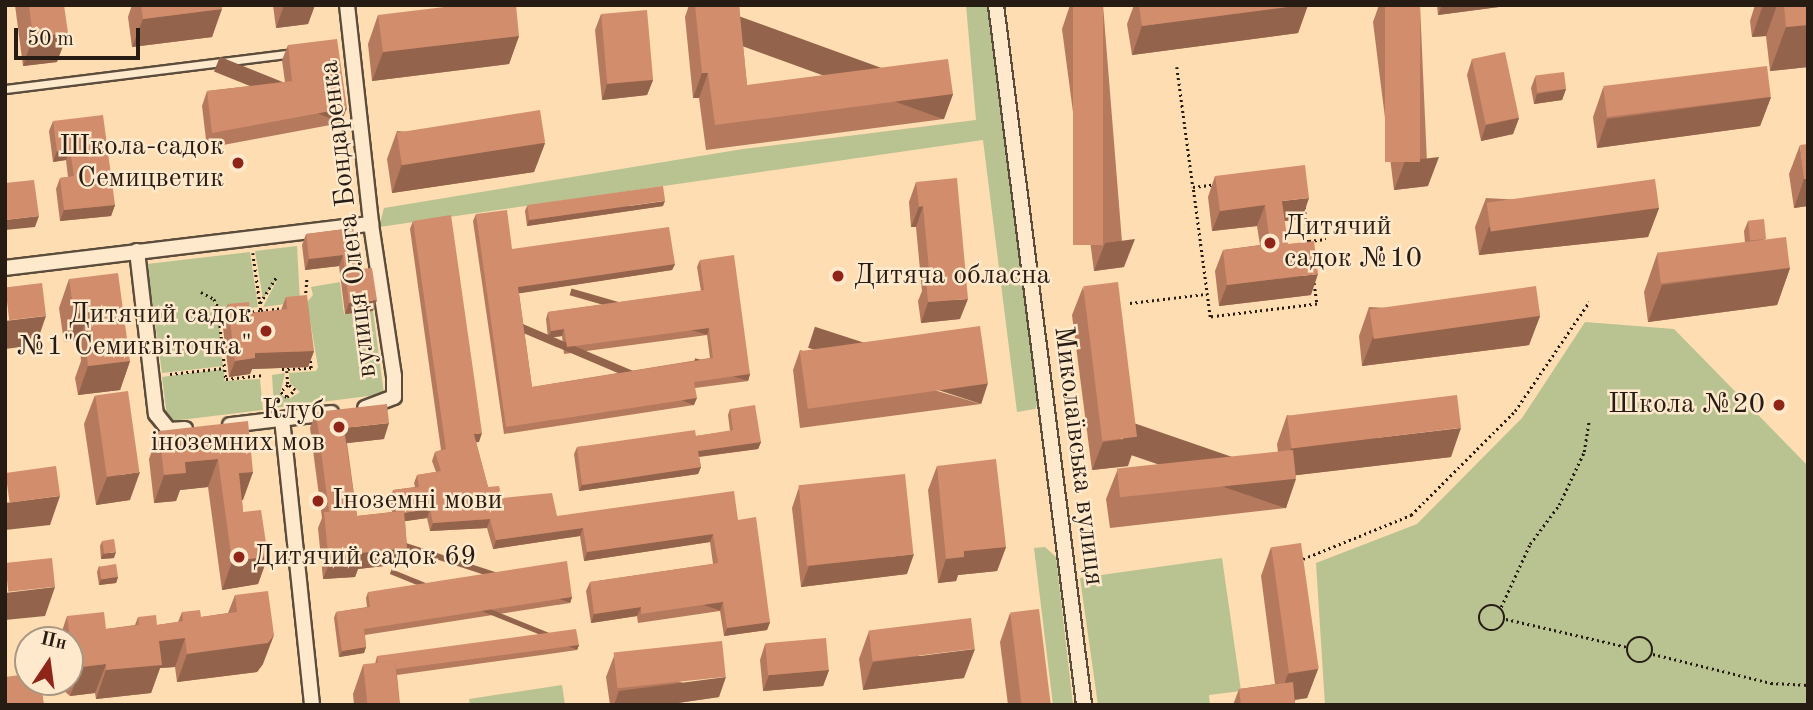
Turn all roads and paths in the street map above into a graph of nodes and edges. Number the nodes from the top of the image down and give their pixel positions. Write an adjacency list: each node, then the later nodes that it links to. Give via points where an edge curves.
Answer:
1 (348, 5): 7 (street, вулиця Олега Бондаренка, via 346,45)
2 (996, 5): 42 (street, Миколаївська вулиця)
3 (301, 52): 5 (lane)
4 (1177, 66): 6 (path)
5 (5, 89)
6 (1193, 187): 10 (path, via 1300,174); 16 (path)
7 (371, 223): 8 (street); 33 (street, вулиця Олега Бондаренка, via 394,397 379,406)
8 (251, 238): 11 (street); 18 (path)
9 (1326, 239): 10 (path)
10 (1309, 241): 16 (path, via 1317,304 1210,317)
11 (136, 251): 12 (street); 33 (street, вулиця Олега Бондаренка, via 156,414 169,430)
12 (5, 268)
13 (307, 276): 20 (path)
14 (276, 277): 18 (path)
15 (201, 292): 25 (path, via 214,299)
16 (1207, 294): 19 (path)
17 (1589, 302): 35 (path, via 1515,411 1411,515)
18 (260, 303): 22 (path)
19 (1129, 303)
20 (303, 305)
21 (293, 307): 22 (path)
22 (261, 312): 23 (path)
23 (237, 313)
24 (230, 314): 25 (path)
25 (223, 315): 27 (path, via 219,315)
26 (310, 355): 29 (path, via 311,368)
27 (225, 368): 30 (path); 31 (path, via 226,379)
28 (282, 369): 29 (path)
29 (287, 371): 32 (path)
30 (170, 374)
31 (263, 375)
32 (288, 384)
33 (282, 419): 41 (street)
34 (1589, 421): 36 (path, via 1584,452 1564,495 1530,544)
35 (1303, 559)
36 (1501, 607): 37 (path); 37 (path, via 1485,606 1479,615 1481,625 1494,632)
37 (1506, 619): 38 (path)
38 (1627, 647): 39 (path, via 1628,657 1637,664 1647,662); 39 (path, via 1633,638 1643,637 1652,643)
39 (1653, 654): 40 (path, via 1771,683)
40 (1808, 685)
41 (312, 705)
42 (1084, 705)

